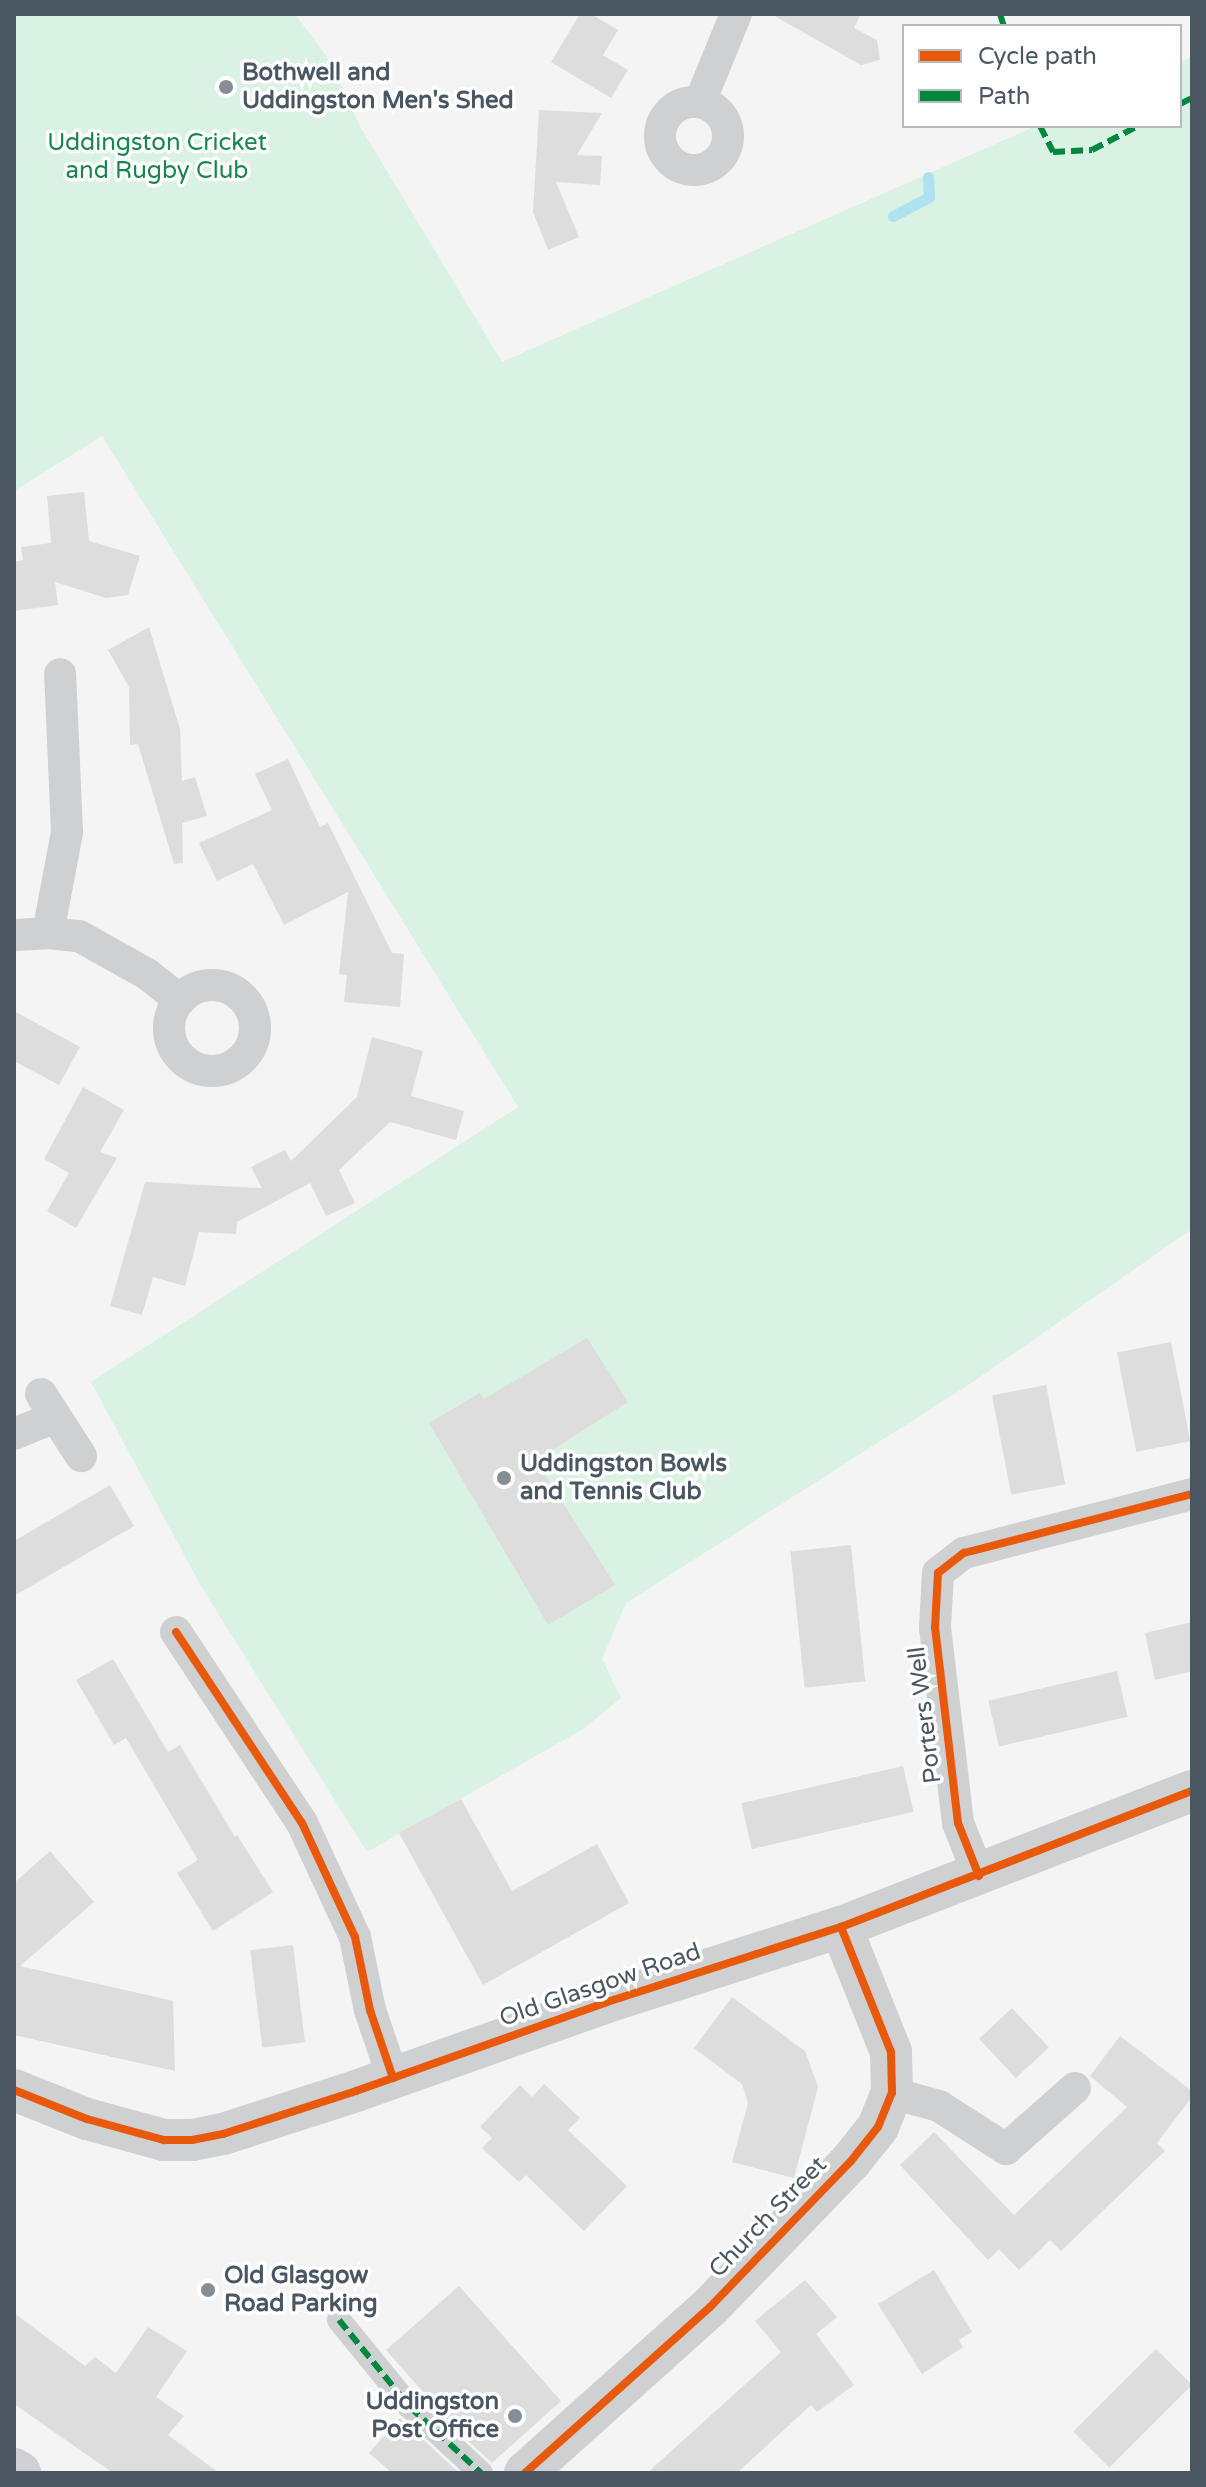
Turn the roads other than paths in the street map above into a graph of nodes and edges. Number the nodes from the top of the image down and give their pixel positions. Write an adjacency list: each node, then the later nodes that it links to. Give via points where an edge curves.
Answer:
1 (736, 14): 2 (street)
2 (700, 102)
3 (60, 674): 4 (street, via 67,832)
4 (48, 933): 5 (street); 6 (street, via 79,936 114,953)
5 (14, 935)
6 (180, 1000)
7 (14, 1434): 8 (street, via 48,1405)
8 (81, 1456)
9 (1192, 1494): 12 (street, Porters Well, via 964,1553 938,1573 935,1628 958,1823)
10 (176, 1632): 14 (street, via 302,1823 355,1937 370,2010)
11 (1192, 1791): 12 (street, Old Glasgow Road)
12 (979, 1876): 13 (street, Old Glasgow Road)
13 (841, 1927): 14 (street, Old Glasgow Road); 17 (street, Church Street, via 891,2052)
14 (393, 2078): 16 (street, Old Glasgow Road, via 192,2140 164,2140 113,2126)
15 (1075, 2088): 17 (street, via 1006,2149 939,2106)
16 (14, 2090)
17 (892, 2093): 20 (street, Church Street, via 878,2127 851,2161 710,2307)
18 (339, 2320): 19 (street, via 410,2407)
19 (481, 2473)
20 (525, 2473)

